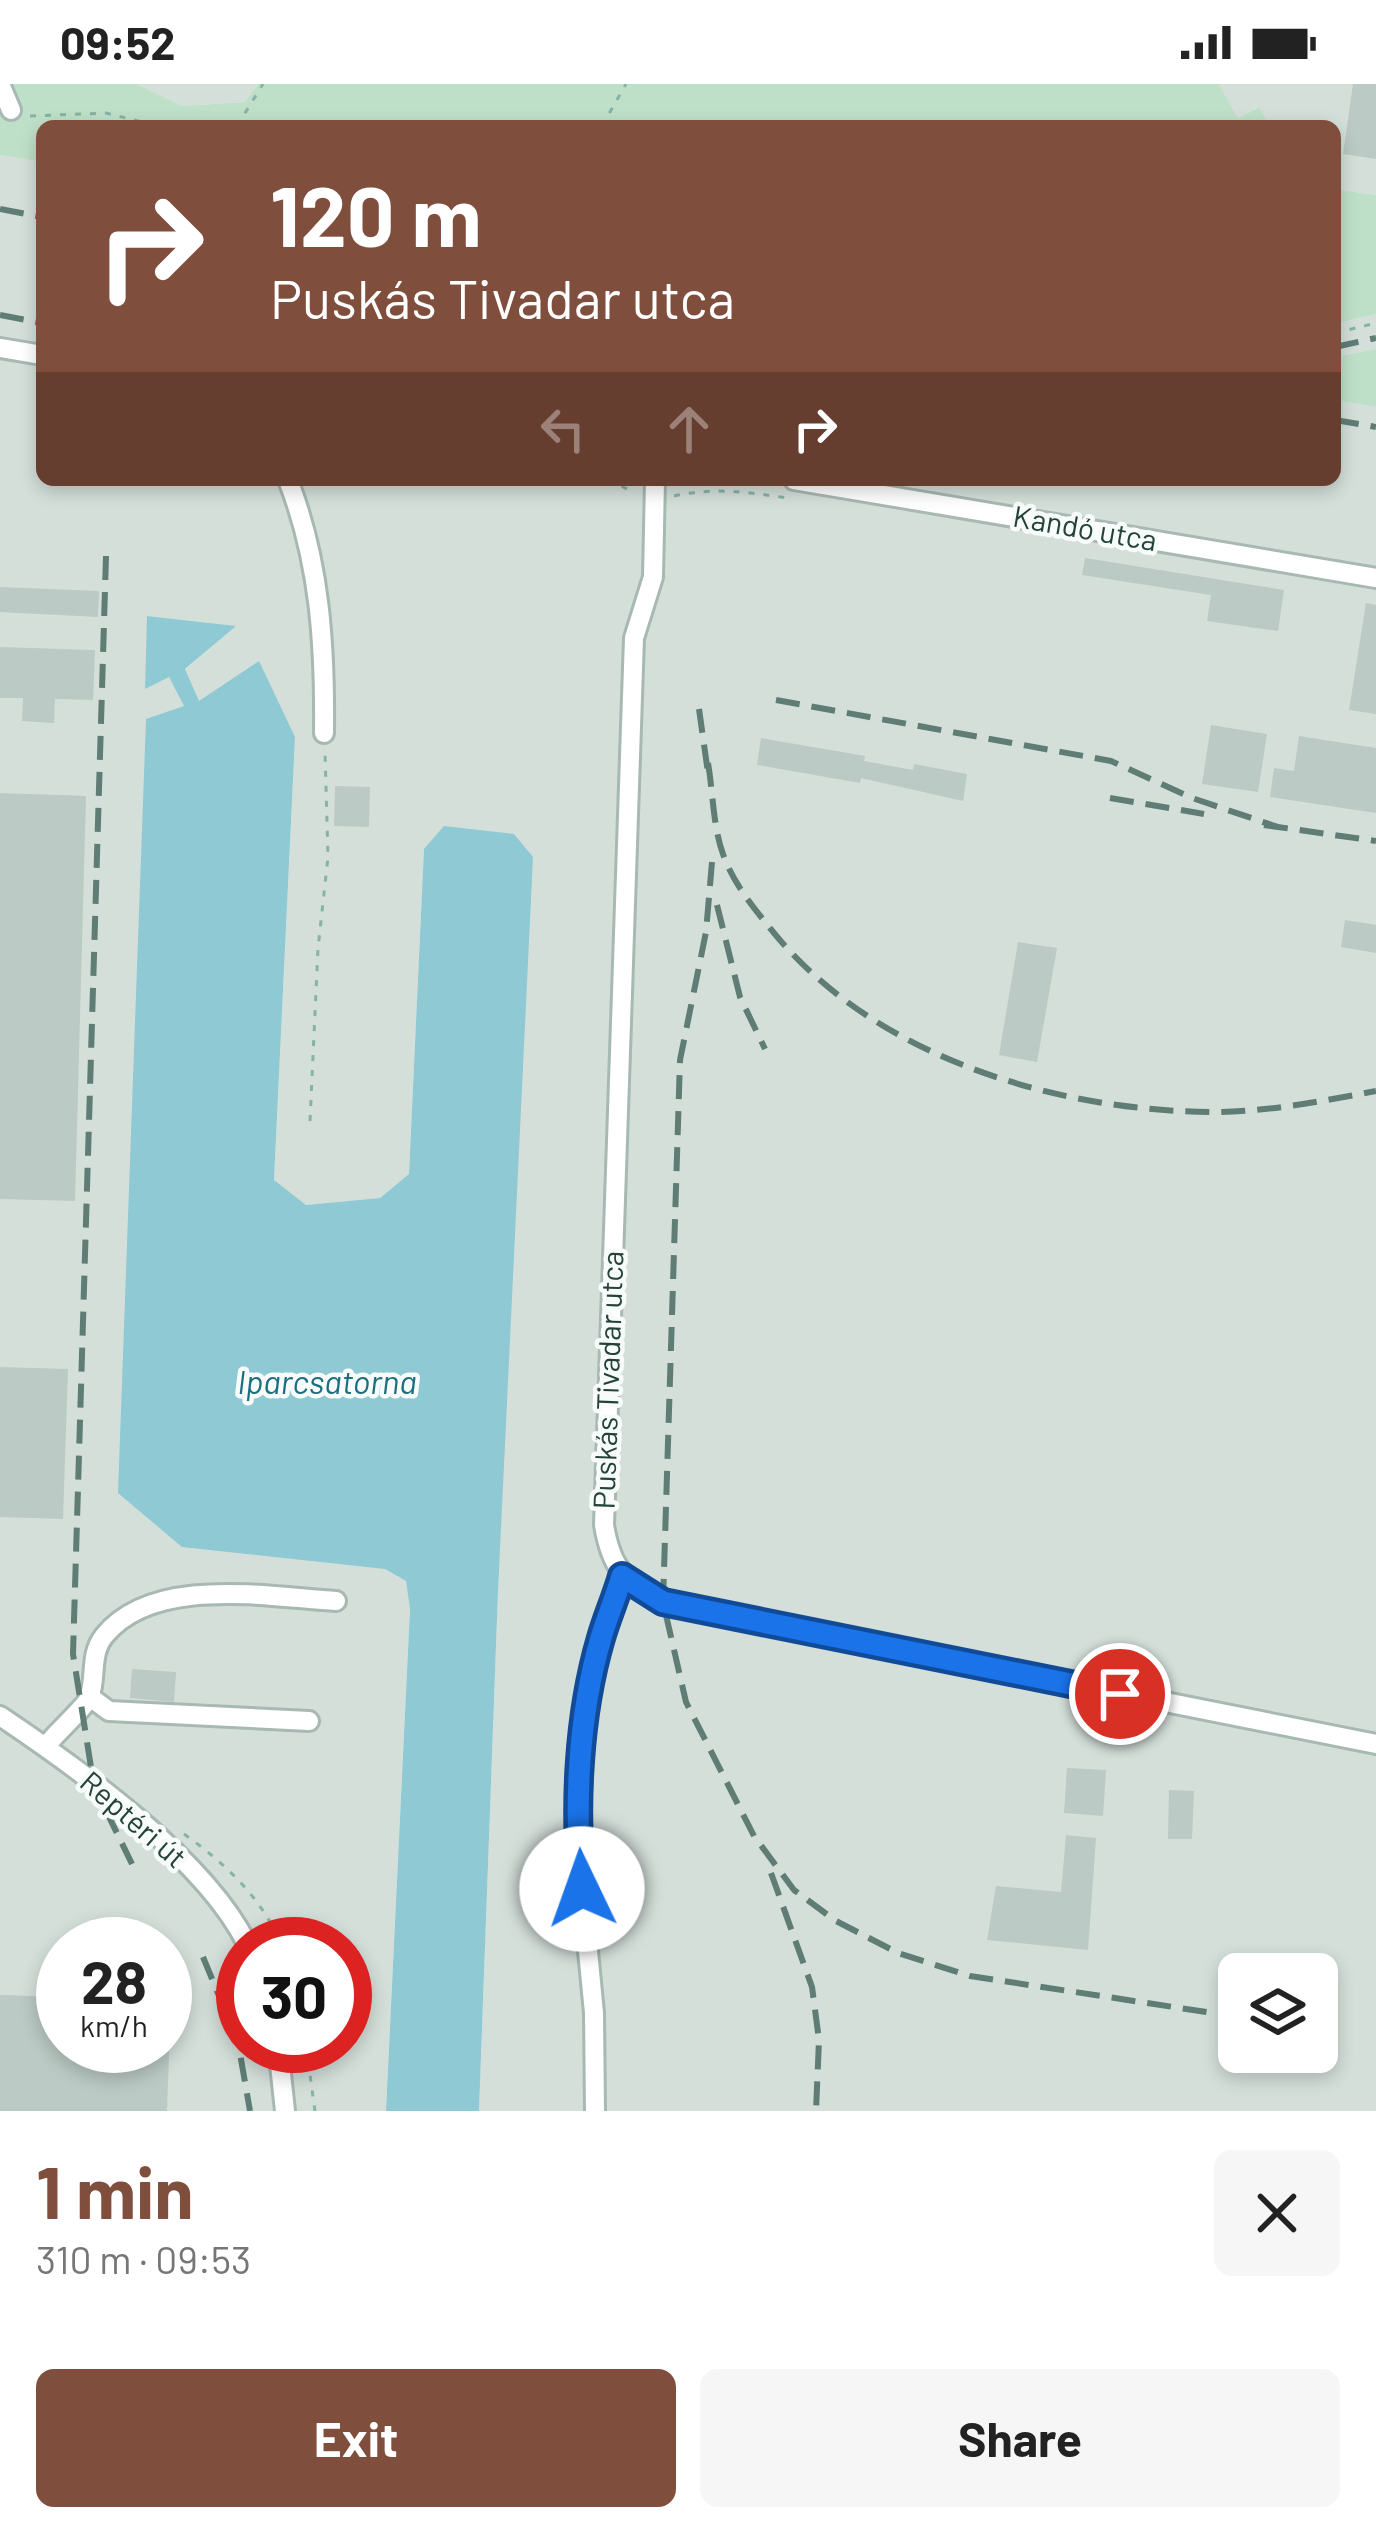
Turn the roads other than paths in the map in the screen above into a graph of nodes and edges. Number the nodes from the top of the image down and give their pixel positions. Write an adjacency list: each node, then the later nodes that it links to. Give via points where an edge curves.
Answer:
1 (0, 84): 2 (street)
2 (11, 110)
3 (0, 348): 4 (street)
4 (36, 354)
5 (290, 486): 9 (street, via 320,604)
6 (655, 486): 10 (street, Puskás Tivadar utca, via 653,578 634,638 604,1525)
7 (830, 486): 8 (street, Kandó utca)
8 (1376, 578)
9 (324, 733)
10 (622, 1576): 15 (street, via 663,1602); 20 (street, via 585,1719 580,1805)
11 (336, 1600): 12 (street, via 206,1594 141,1609 95,1652)
12 (90, 1697): 14 (street, via 109,1711); 16 (street)
13 (0, 1716): 16 (street, Reptéri út)
14 (309, 1721)
15 (1376, 1744)
16 (46, 1746): 17 (street, Reptéri út, via 173,1849)
17 (234, 1917)
18 (281, 2073): 19 (street)
19 (285, 2111)
20 (596, 2111)

